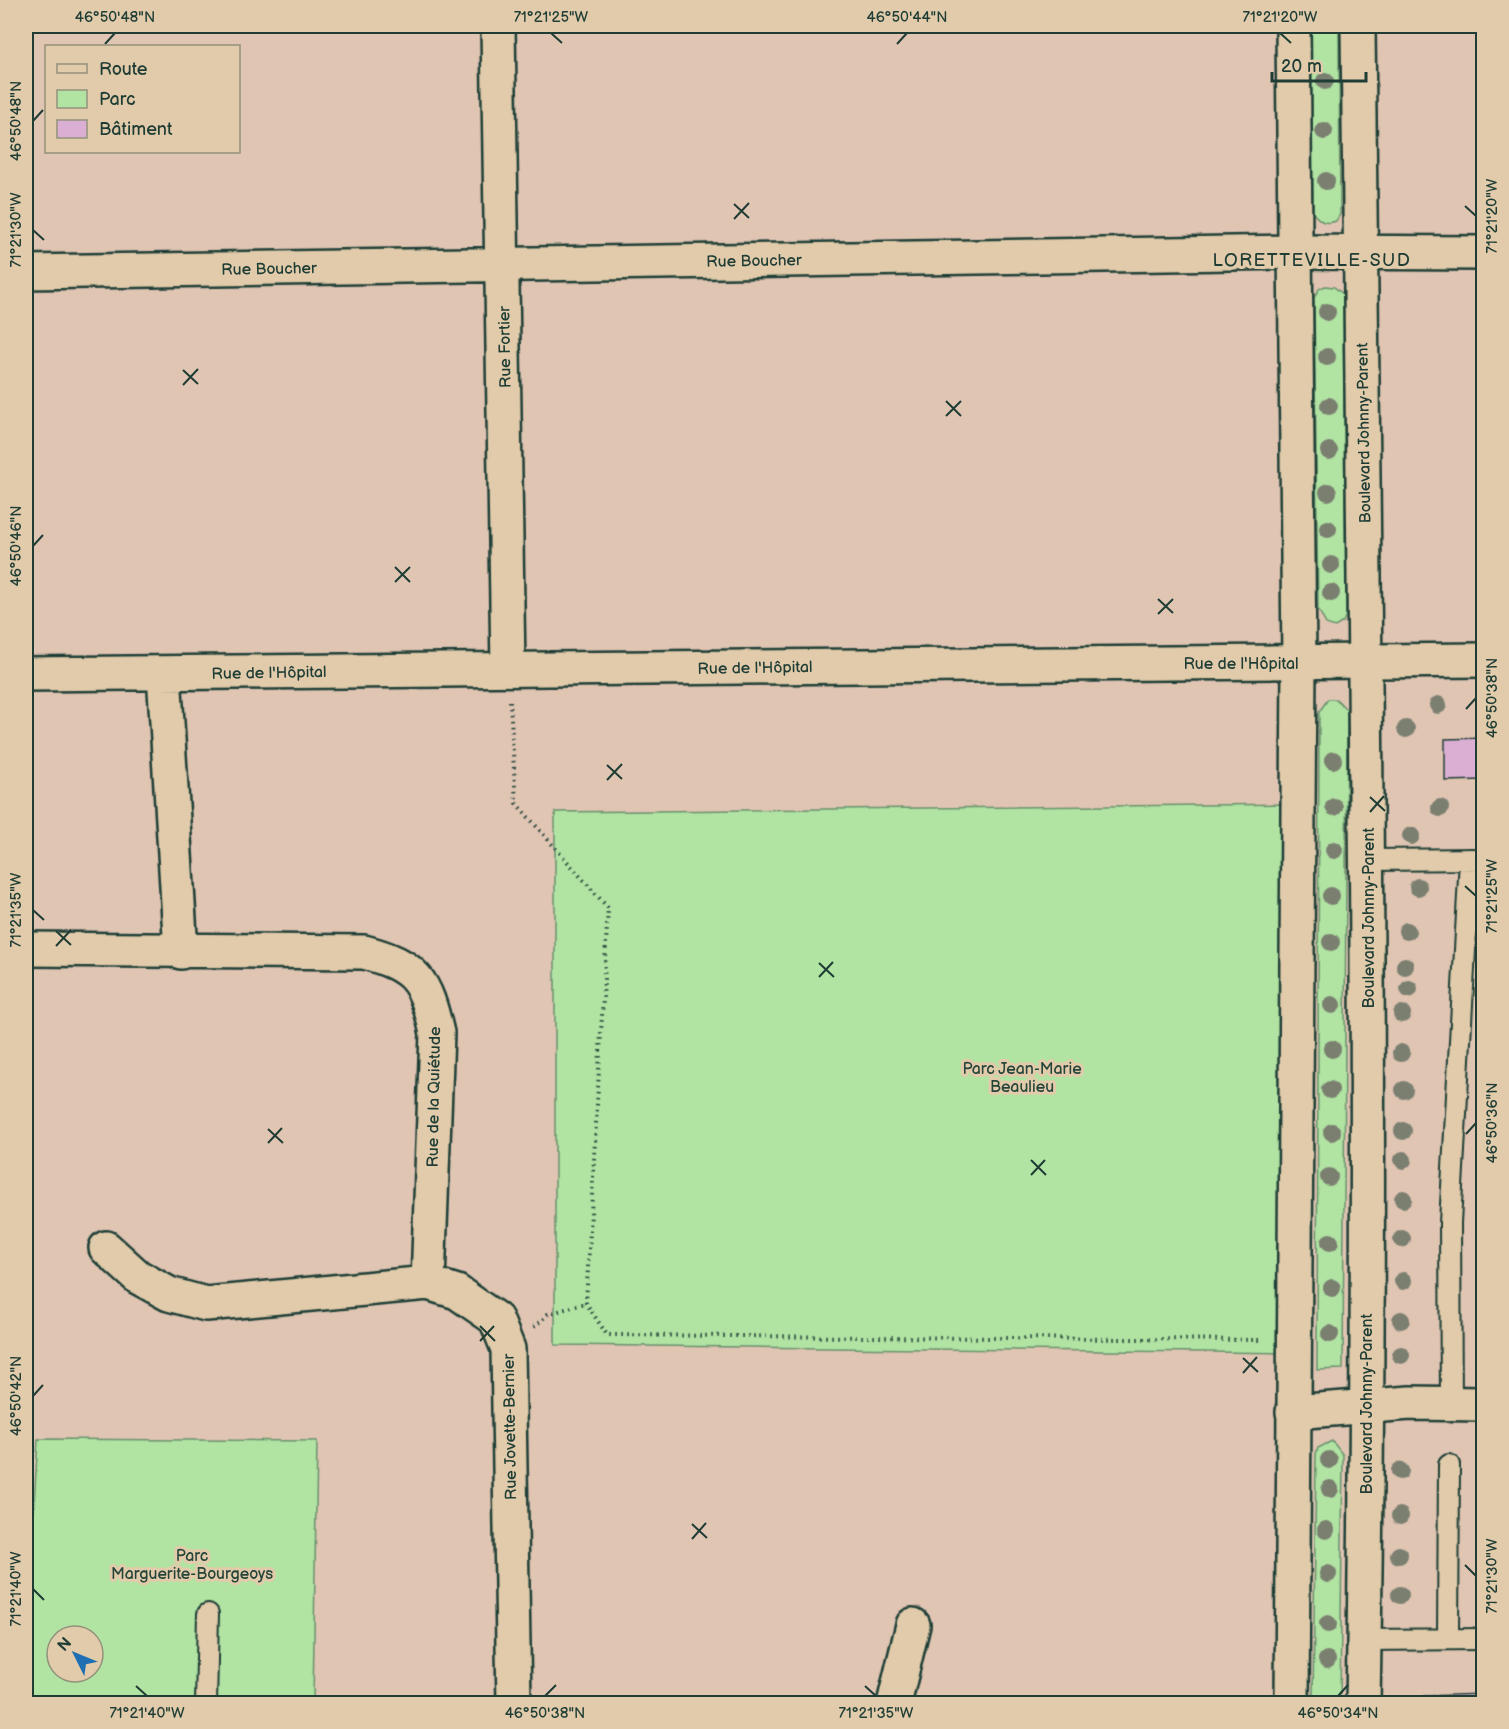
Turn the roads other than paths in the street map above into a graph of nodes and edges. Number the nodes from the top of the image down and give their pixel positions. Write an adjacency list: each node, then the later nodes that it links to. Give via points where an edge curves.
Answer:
1 (498, 26): 7 (street, Rue Fortier)
2 (1293, 26): 4 (street)
3 (1358, 26): 5 (street, Boulevard Johnny-Parent)
4 (1295, 252): 5 (street, Rue Boucher); 7 (street, Rue Boucher); 11 (street)
5 (1361, 253): 6 (street, Rue Boucher); 10 (street, Boulevard Johnny-Parent)
6 (1484, 253)
7 (503, 264): 8 (street, Rue Boucher); 12 (street, Rue Fortier)
8 (26, 272)
9 (1484, 660): 10 (street, Rue de l'Hôpital)
10 (1366, 661): 11 (street, Rue de l'Hôpital); 16 (street, Boulevard Johnny-Parent)
11 (1299, 663): 12 (street, Rue de l'Hôpital); 24 (street)
12 (508, 669): 13 (street, Rue de l'Hôpital)
13 (164, 673): 14 (street, Rue de l'Hôpital); 18 (street)
14 (26, 674)
15 (1477, 859): 16 (lane); 22 (lane, via 1450,1223)
16 (1369, 860): 23 (street, Boulevard Johnny-Parent)
17 (26, 949): 18 (street, Rue de la Quiétude)
18 (181, 952): 20 (street, Rue de la Quiétude, via 364,952 392,959 414,974 429,998 437,1033)
19 (106, 1248): 20 (street, Rue Jovette-Bernier, via 138,1277 169,1294 206,1304)
20 (428, 1283): 32 (street, Rue Jovette-Bernier, via 457,1292 496,1319 508,1349)
21 (1484, 1404): 22 (street)
22 (1451, 1405): 23 (street, via 1410,1403)
23 (1367, 1408): 24 (street); 30 (street, Boulevard Johnny-Parent)
24 (1293, 1412): 34 (street)
25 (1449, 1465): 28 (lane)
26 (208, 1614): 31 (lane)
27 (913, 1625): 33 (street)
28 (1448, 1638): 29 (lane); 30 (lane)
29 (1484, 1639)
30 (1364, 1640): 35 (street, Boulevard Johnny-Parent)
31 (206, 1704)
32 (514, 1704)
33 (894, 1704)
34 (1292, 1704)
35 (1363, 1704)

